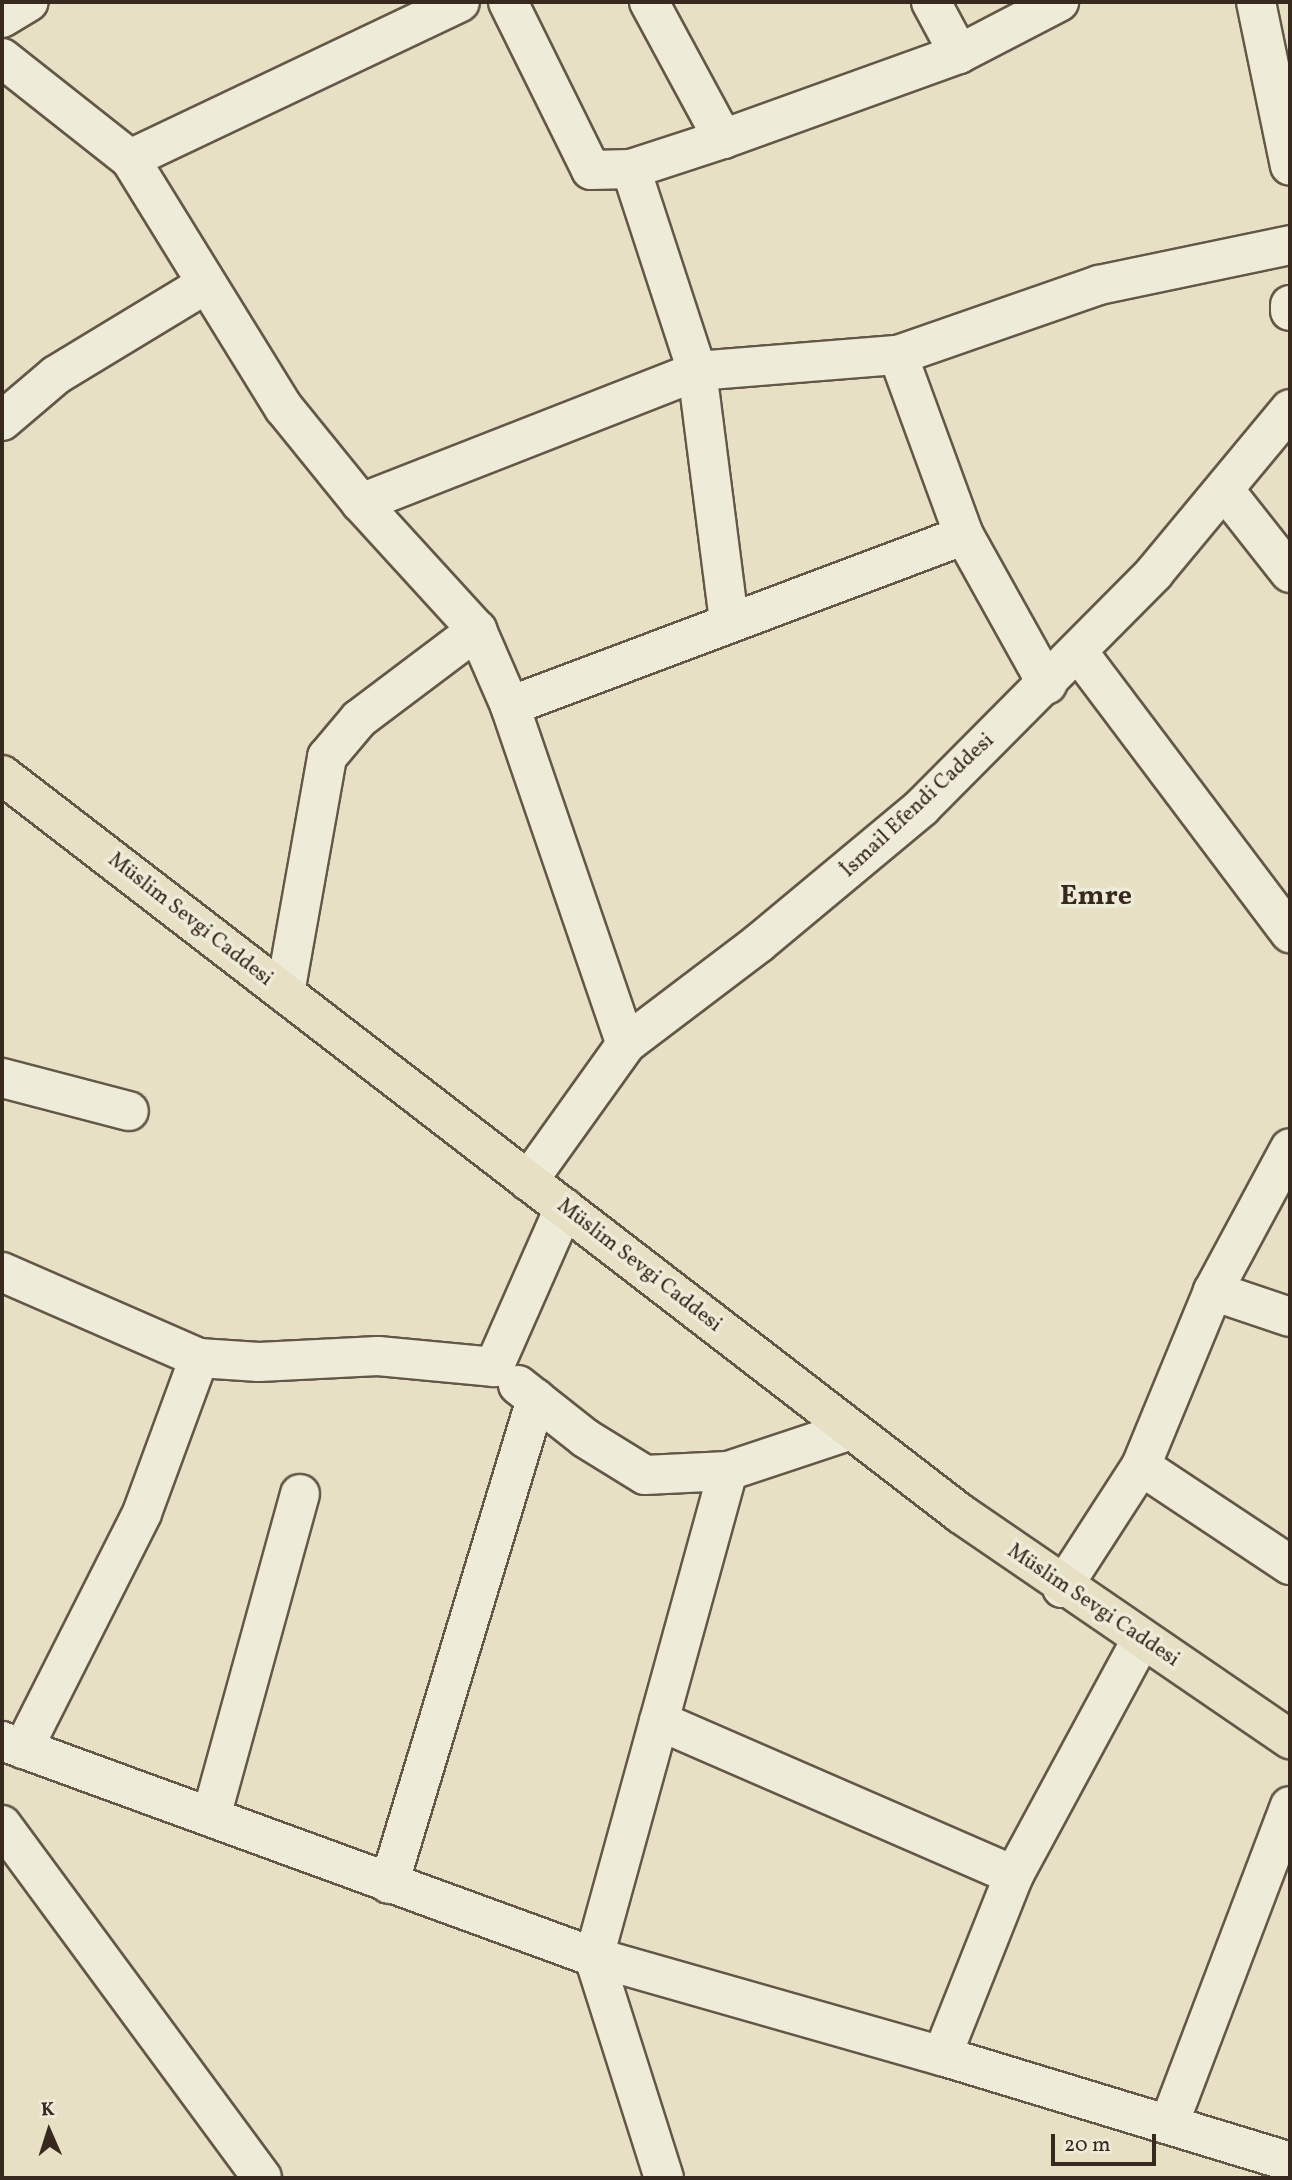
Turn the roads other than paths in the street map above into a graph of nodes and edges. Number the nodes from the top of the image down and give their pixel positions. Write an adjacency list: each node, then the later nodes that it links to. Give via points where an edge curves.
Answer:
1 (29, 2): 8 (street)
2 (460, 2): 12 (street)
3 (508, 2): 14 (street, via 591,170)
4 (649, 2): 11 (street)
5 (931, 2): 9 (street)
6 (1059, 2): 9 (street)
7 (1256, 2): 13 (street)
8 (2, 18)
9 (959, 54): 11 (street)
10 (2, 58): 12 (street)
11 (723, 139): 14 (street)
12 (130, 159): 16 (street)
13 (1290, 166)
14 (631, 169): 20 (street)
15 (1290, 245): 19 (street, via 1099,285)
16 (206, 284): 22 (street, via 56,375); 24 (street, via 284,408)
17 (1290, 304): 18 (street)
18 (1290, 311)
19 (898, 355): 20 (street); 25 (street)
20 (697, 371): 24 (street); 27 (street)
21 (1290, 409): 23 (street, İsmail Efendi Caddesi)
22 (2, 421)
23 (1226, 492): 26 (street); 29 (street, İsmail Efendi Caddesi)
24 (361, 503): 28 (street)
25 (964, 535): 27 (street); 30 (street)
26 (1290, 573)
27 (729, 621): 31 (street)
28 (477, 630): 31 (street); 34 (street, via 359,719 327,757)
29 (1079, 653): 30 (street, İsmail Efendi Caddesi); 33 (street)
30 (1047, 684): 35 (street, İsmail Efendi Caddesi, via 922,807 850,870)
31 (510, 706): 35 (street)
32 (2, 775): 34 (main road, Müslim Sevgi Caddesi)
33 (1290, 933)
34 (285, 993): 39 (main road, Müslim Sevgi Caddesi)
35 (626, 1044): 39 (street, İsmail Efendi Caddesi)
36 (2, 1078): 37 (street)
37 (129, 1111)
38 (1290, 1148): 42 (street)
39 (528, 1181): 40 (main road, Müslim Sevgi Caddesi)
40 (564, 1208): 45 (street); 47 (main road, Müslim Sevgi Caddesi)
41 (2, 1272): 44 (street)
42 (1213, 1291): 43 (street); 48 (street)
43 (1290, 1317)
44 (199, 1358): 45 (street, via 259,1362 378,1356); 56 (street, via 142,1513)
45 (494, 1367): 46 (street)
46 (536, 1399): 49 (street, via 585,1438 645,1475); 61 (street)
47 (852, 1430): 49 (street); 52 (main road, Müslim Sevgi Caddesi)
48 (1140, 1466): 51 (street); 52 (street)
49 (727, 1471): 54 (street)
50 (300, 1494): 58 (street)
51 (1290, 1565)
52 (1062, 1588): 53 (main road, Müslim Sevgi Caddesi)
53 (1141, 1640): 55 (main road, Müslim Sevgi Caddesi); 60 (street)
54 (659, 1721): 60 (street); 62 (street)
55 (1290, 1739)
56 (12, 1745): 58 (street)
57 (1290, 1806): 64 (street)
58 (211, 1817): 61 (street)
59 (2, 1825): 66 (street)
60 (1014, 1875): 63 (street)
61 (389, 1884): 62 (street)
62 (594, 1957): 63 (street); 67 (street)
63 (942, 2056): 64 (street)
64 (1169, 2124): 65 (street)
65 (1290, 2162)
66 (262, 2178)
67 (664, 2178)

